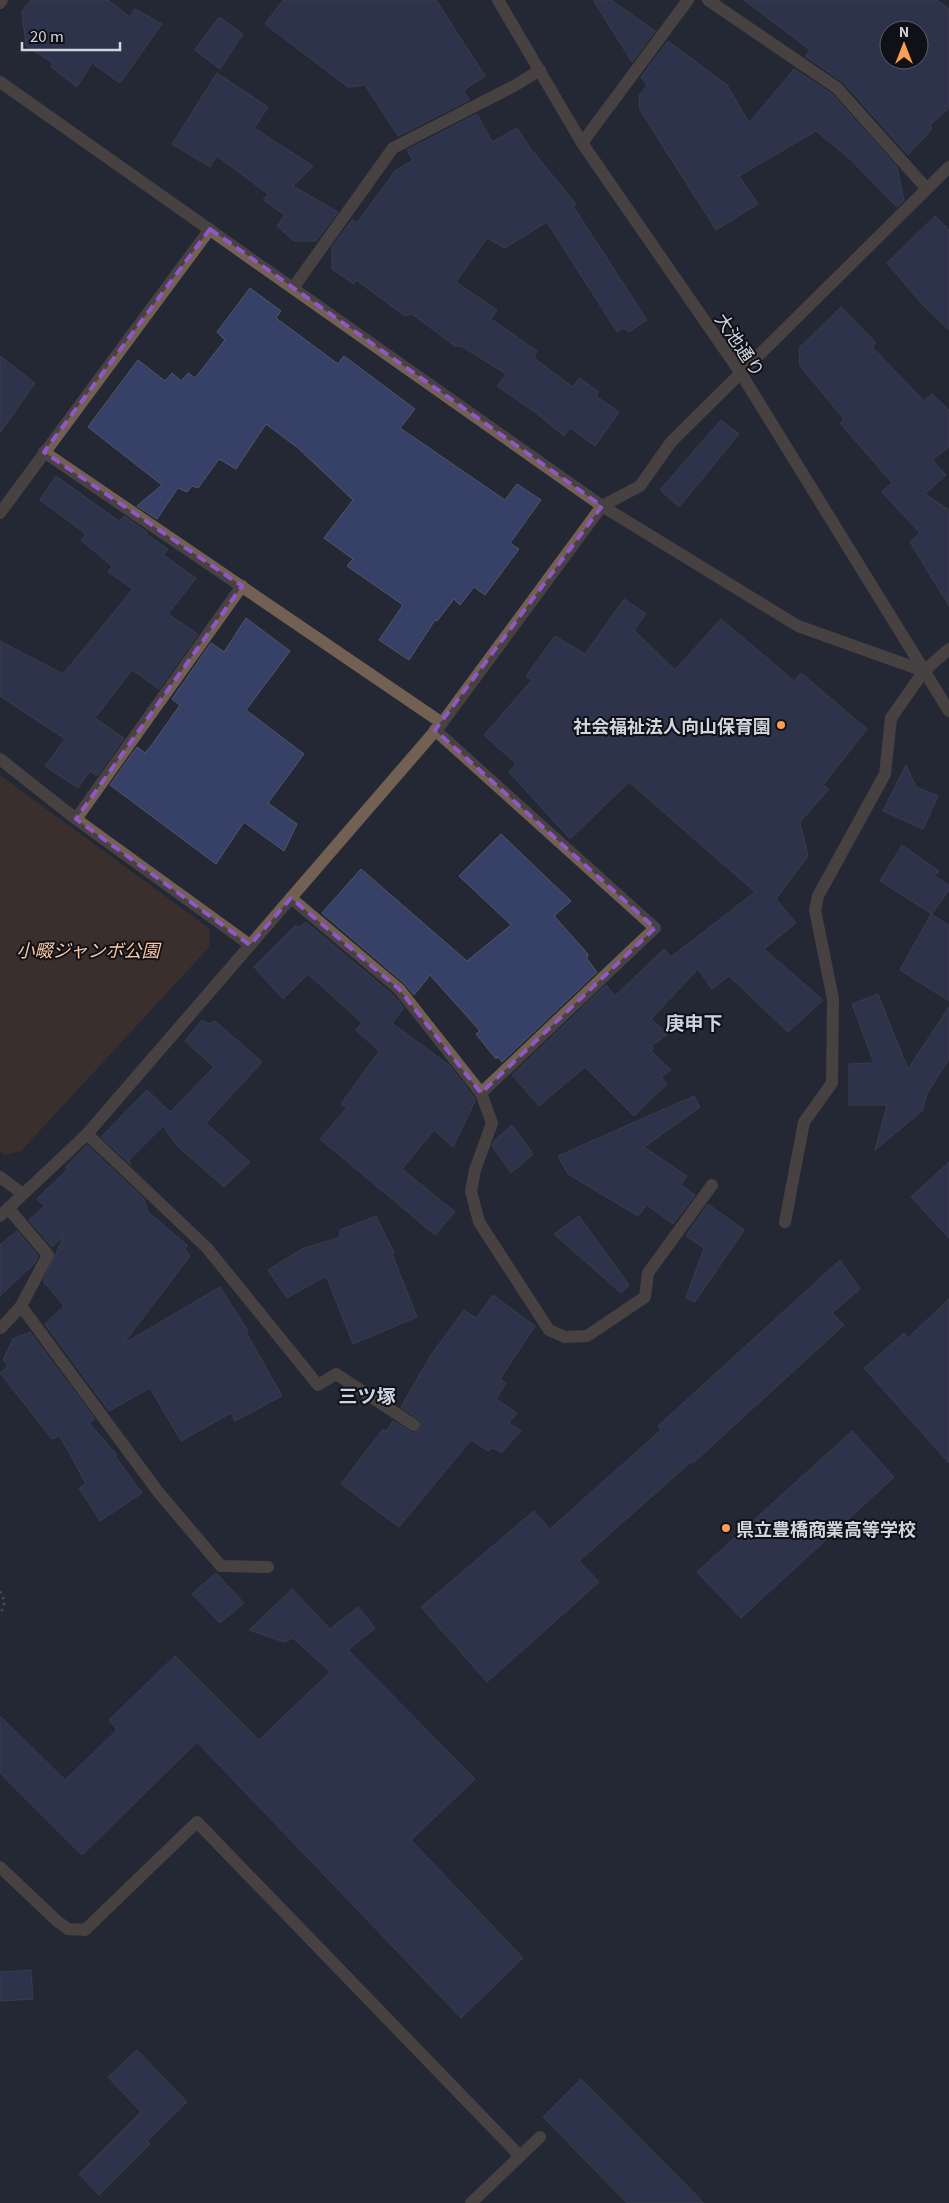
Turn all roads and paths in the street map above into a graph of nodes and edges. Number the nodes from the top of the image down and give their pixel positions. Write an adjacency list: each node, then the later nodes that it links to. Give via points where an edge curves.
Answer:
1 (498, 0): 4 (street, 大池通り)
2 (688, 0): 6 (street)
3 (708, 0): 8 (street, via 837,88)
4 (540, 70): 6 (street, 大池通り); 10 (street, via 393,148)
5 (0, 82): 9 (street)
6 (582, 142): 11 (street, 大池通り)
7 (949, 167): 8 (street)
8 (926, 188): 11 (street)
9 (210, 229): 10 (street); 12 (street)
10 (293, 288): 13 (street)
11 (740, 372): 13 (street, via 671,442 640,486); 17 (street, 大池通り)
12 (44, 452): 14 (street); 15 (street)
13 (602, 506): 17 (street, via 798,626); 19 (street)
14 (0, 513)
15 (242, 586): 19 (street); 21 (street)
16 (949, 648): 17 (street)
17 (924, 672): 18 (street, 大池通り); 30 (street, via 891,718 885,774 818,896 815,910 833,999 832,1083 804,1122)
18 (949, 711)
19 (438, 726): 22 (street); 24 (street, via 655,928)
20 (0, 759): 21 (street)
21 (76, 819): 23 (street)
22 (291, 898): 23 (street); 24 (street, via 399,989)
23 (250, 945): 25 (street)
24 (481, 1093): 27 (street, via 492,1123 470,1191 479,1222 549,1330 565,1337 587,1336 645,1296 648,1273)
25 (87, 1134): 28 (street); 33 (street, via 208,1248 318,1385 336,1374)
26 (0, 1177): 28 (street)
27 (712, 1185)
28 (23, 1194): 29 (street)
29 (4, 1212): 31 (street, via 48,1255)
30 (785, 1222)
31 (20, 1306): 32 (street); 34 (street, via 159,1493 221,1566)
32 (1, 1328)
33 (414, 1425)
34 (268, 1567)
35 (0, 1591): 36 (path, via 5,1602)
36 (0, 1615)
37 (0, 1867): 39 (street, via 57,1921 68,1929 85,1930 197,1822)
38 (540, 2137): 39 (street)
39 (520, 2156): 40 (street)
40 (471, 2203)

